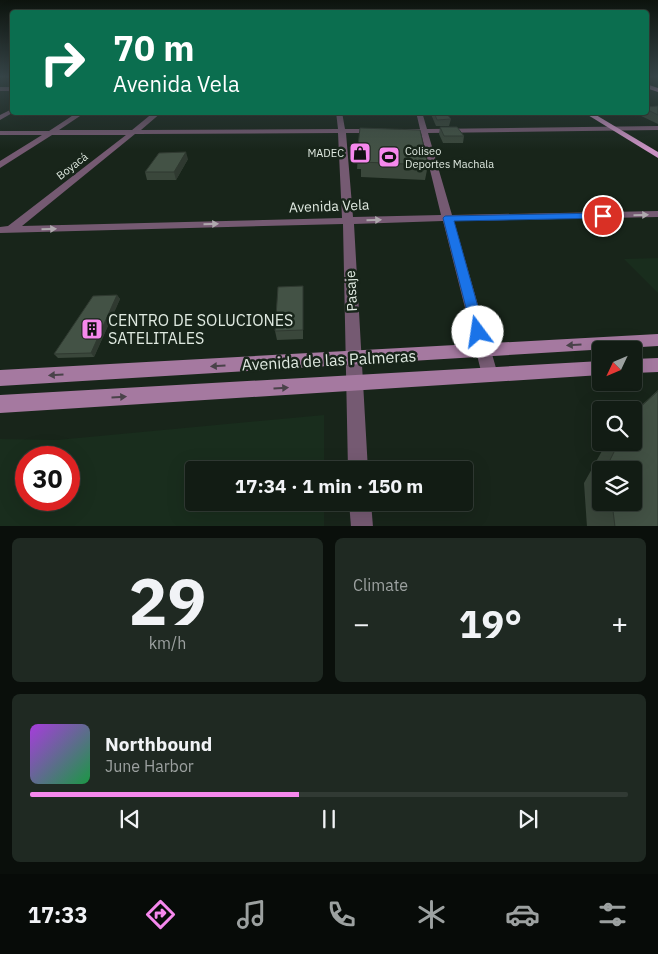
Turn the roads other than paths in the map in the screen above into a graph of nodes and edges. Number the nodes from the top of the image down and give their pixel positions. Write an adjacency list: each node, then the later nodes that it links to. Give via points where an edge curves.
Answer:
1 (78, 115): 11 (street)
2 (154, 115): 12 (street, Boyacá)
3 (340, 115): 13 (street, Pasaje)
4 (420, 115): 10 (street)
5 (591, 115): 7 (main road)
6 (658, 128): 7 (street)
7 (613, 129): 10 (street); 15 (main road)
8 (388, 131): 13 (street)
9 (397, 131): 10 (street)
10 (424, 131): 18 (street)
11 (51, 132): 12 (street); 14 (street); 16 (street)
12 (134, 132): 13 (street); 20 (street, Boyacá)
13 (342, 132): 19 (street, Pasaje)
14 (0, 133)
15 (658, 156)
16 (0, 165)
17 (658, 214): 18 (street, Avenida Vela, one-way to 17)
18 (448, 218): 19 (street, Avenida Vela, one-way to 18); 23 (street)
19 (348, 220): 20 (street, Avenida Vela, one-way to 19); 24 (street, Pasaje)
20 (5, 230): 21 (street, Boyacá)
21 (0, 238)
22 (658, 340): 23 (main road, Avenida de las Palmeras, one-way to 23)
23 (483, 350): 24 (main road, Avenida de las Palmeras); 28 (street)
24 (354, 359): 29 (main road, Avenida de las Palmeras, one-way to 29); 30 (street, Pasaje)
25 (658, 365): 26 (main road)
26 (642, 366)
27 (592, 369): 28 (main road, Avenida de las Palmeras)
28 (490, 375): 30 (main road, Avenida de las Palmeras)
29 (0, 378)
30 (353, 384): 31 (main road, Avenida de las Palmeras, one-way to 30); 32 (street, Pasaje)
31 (0, 404)
32 (357, 461)
33 (361, 511): 34 (street)
34 (362, 526)

